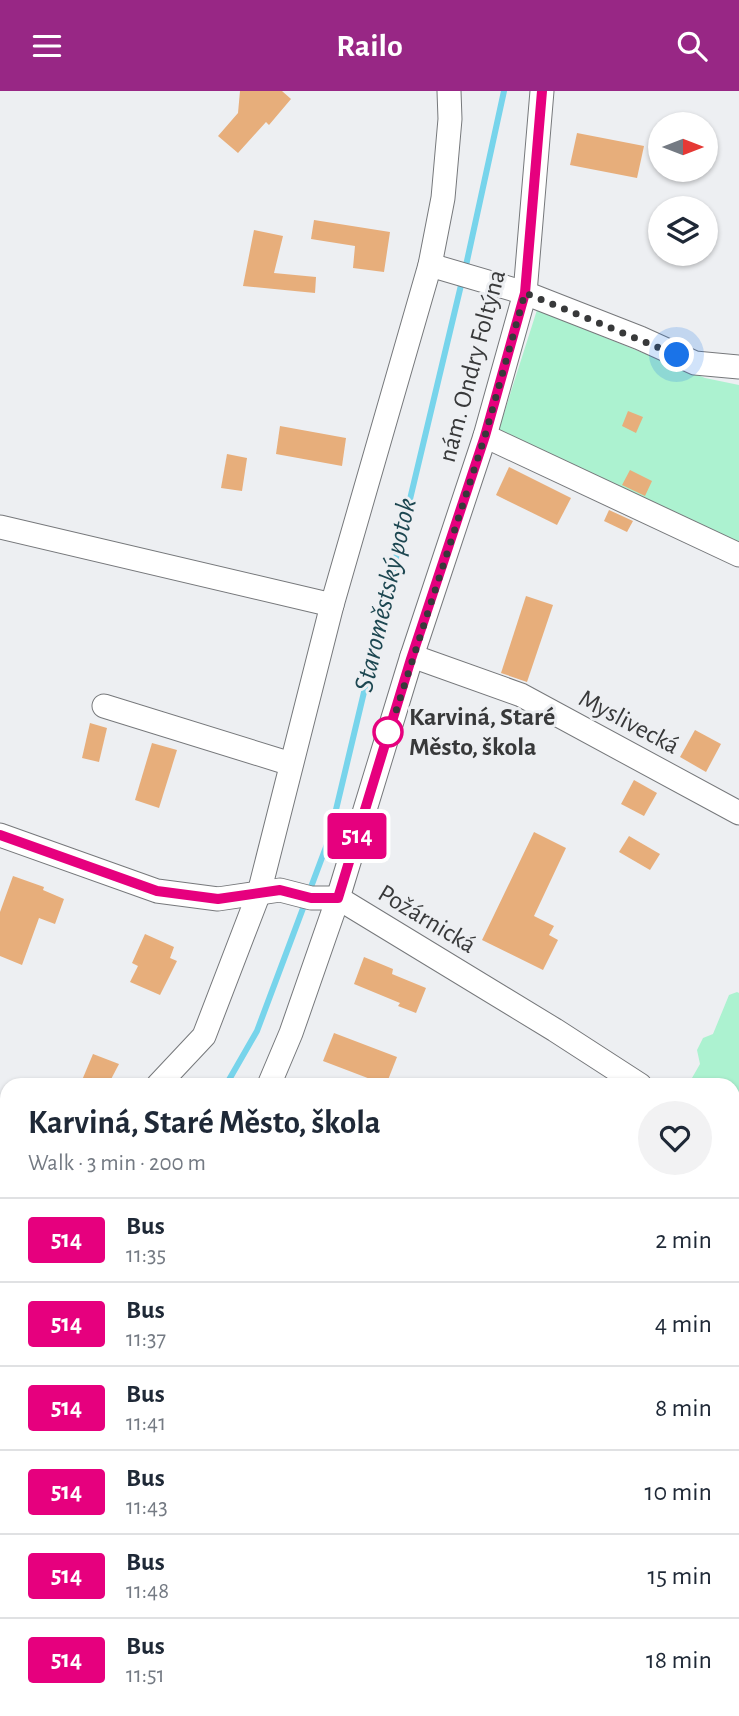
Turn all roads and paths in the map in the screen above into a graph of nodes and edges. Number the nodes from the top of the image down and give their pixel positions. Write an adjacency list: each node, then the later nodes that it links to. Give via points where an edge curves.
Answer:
1 (449, 91): 3 (street, via 443,198)
2 (542, 91): 4 (street, nám. Ondry Foltýna)
3 (449, 270): 4 (street); 9 (street)
4 (525, 293): 5 (street, via 695,363); 6 (street, nám. Ondry Foltýna)
5 (739, 367)
6 (485, 436): 8 (street); 10 (street, nám. Ondry Foltýna)
7 (0, 527): 9 (street)
8 (739, 555)
9 (332, 605): 12 (street)
10 (412, 656): 13 (street, Myslivecká, via 521,695); 16 (street, nám. Ondry Foltýna)
11 (104, 706): 12 (street)
12 (291, 764): 15 (street)
13 (739, 813)
14 (0, 835): 15 (street, Požárnická, via 157,891 218,899)
15 (259, 893): 16 (street, Požárnická); 17 (street, via 204,1036)
16 (338, 898): 18 (street, nám. Ondry Foltýna); 19 (street, Požárnická)
17 (165, 1078)
18 (272, 1078)
19 (629, 1078)

